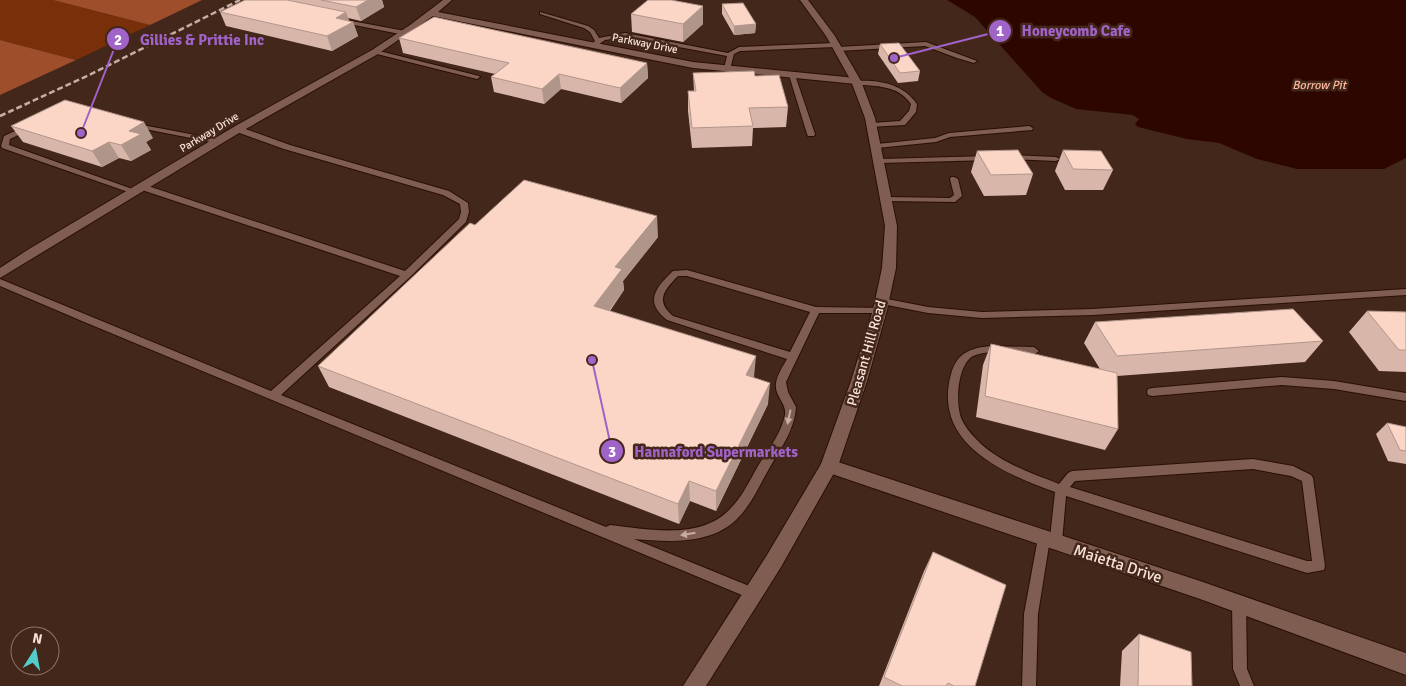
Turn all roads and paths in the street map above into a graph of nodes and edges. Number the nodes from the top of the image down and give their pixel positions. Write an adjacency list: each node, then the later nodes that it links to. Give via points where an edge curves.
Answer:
1 (448, 0): 3 (street, Parkway Drive)
2 (804, 0): 10 (street, Pleasant Hill Road)
3 (431, 13): 6 (street, Parkway Drive); 8 (street, Parkway Drive)
4 (542, 13): 9 (lane, via 586,27 596,35)
5 (331, 19): 8 (lane)
6 (487, 24): 7 (lane); 9 (street, Parkway Drive)
7 (476, 32)
8 (405, 33): 11 (street, Parkway Drive)
9 (595, 46): 12 (lane, via 615,35 630,35); 14 (street, Parkway Drive, via 693,66)
10 (837, 47): 12 (lane, via 749,47); 13 (lane, via 926,44); 17 (street, Pleasant Hill Road)
11 (375, 52): 16 (lane); 22 (street, Parkway Drive)
12 (730, 55): 14 (lane)
13 (974, 61)
14 (727, 69): 15 (street, Parkway Drive)
15 (792, 75): 17 (street, Parkway Drive); 23 (lane)
16 (477, 77)
17 (857, 82): 20 (street, Pleasant Hill Road); 20 (lane, via 885,85 904,93 914,104 912,112 902,122)
18 (39, 123): 31 (lane, via 7,138 5,146)
19 (128, 123): 24 (lane)
20 (872, 125): 25 (street, Pleasant Hill Road)
21 (1028, 128): 25 (lane)
22 (237, 129): 24 (street, Parkway Drive); 34 (lane, via 446,193 464,203 462,220)
23 (811, 134)
24 (216, 141): 31 (street, Parkway Drive)
25 (876, 146): 29 (street, Pleasant Hill Road)
26 (1006, 157): 28 (lane)
27 (996, 158): 29 (lane)
28 (1056, 159)
29 (880, 161): 32 (street, Pleasant Hill Road)
30 (954, 180): 32 (lane, via 958,196 952,200)
31 (138, 189): 33 (street, Parkway Drive); 34 (lane)
32 (887, 199): 37 (street, Pleasant Hill Road, via 891,242)
33 (0, 274)
34 (407, 275): 42 (lane)
35 (0, 282): 42 (lane)
36 (1406, 292): 37 (lane, via 1093,312 982,315)
37 (881, 305): 38 (lane); 44 (street, Pleasant Hill Road)
38 (816, 310): 40 (lane); 40 (lane, via 687,273 676,273 658,295 662,312 670,318)
39 (1034, 351): 45 (lane, via 984,350 968,353 960,360 953,401 957,422 980,450 1008,468)
40 (793, 357): 46 (lane, one-way to 46, via 780,385 791,407 788,425 747,496 730,518 701,532 677,535)
41 (1152, 392): 43 (lane, via 1282,381 1334,385)
42 (273, 396): 46 (lane)
43 (1406, 397)
44 (829, 466): 47 (street, Maietta Drive); 48 (street, Pleasant Hill Road)
45 (1061, 490): 45 (lane, via 1307,567 1319,566 1307,478 1293,471 1253,464 1072,476); 47 (lane)
46 (601, 531): 48 (lane)
47 (1050, 540): 49 (street, Maietta Drive); 52 (lane, via 1031,614)
48 (754, 594): 51 (street, Pleasant Hill Road)
49 (1239, 604): 50 (street, Maietta Drive); 53 (lane, via 1240,669)
50 (1406, 664)
51 (694, 686)
52 (1029, 686)
53 (1247, 686)

